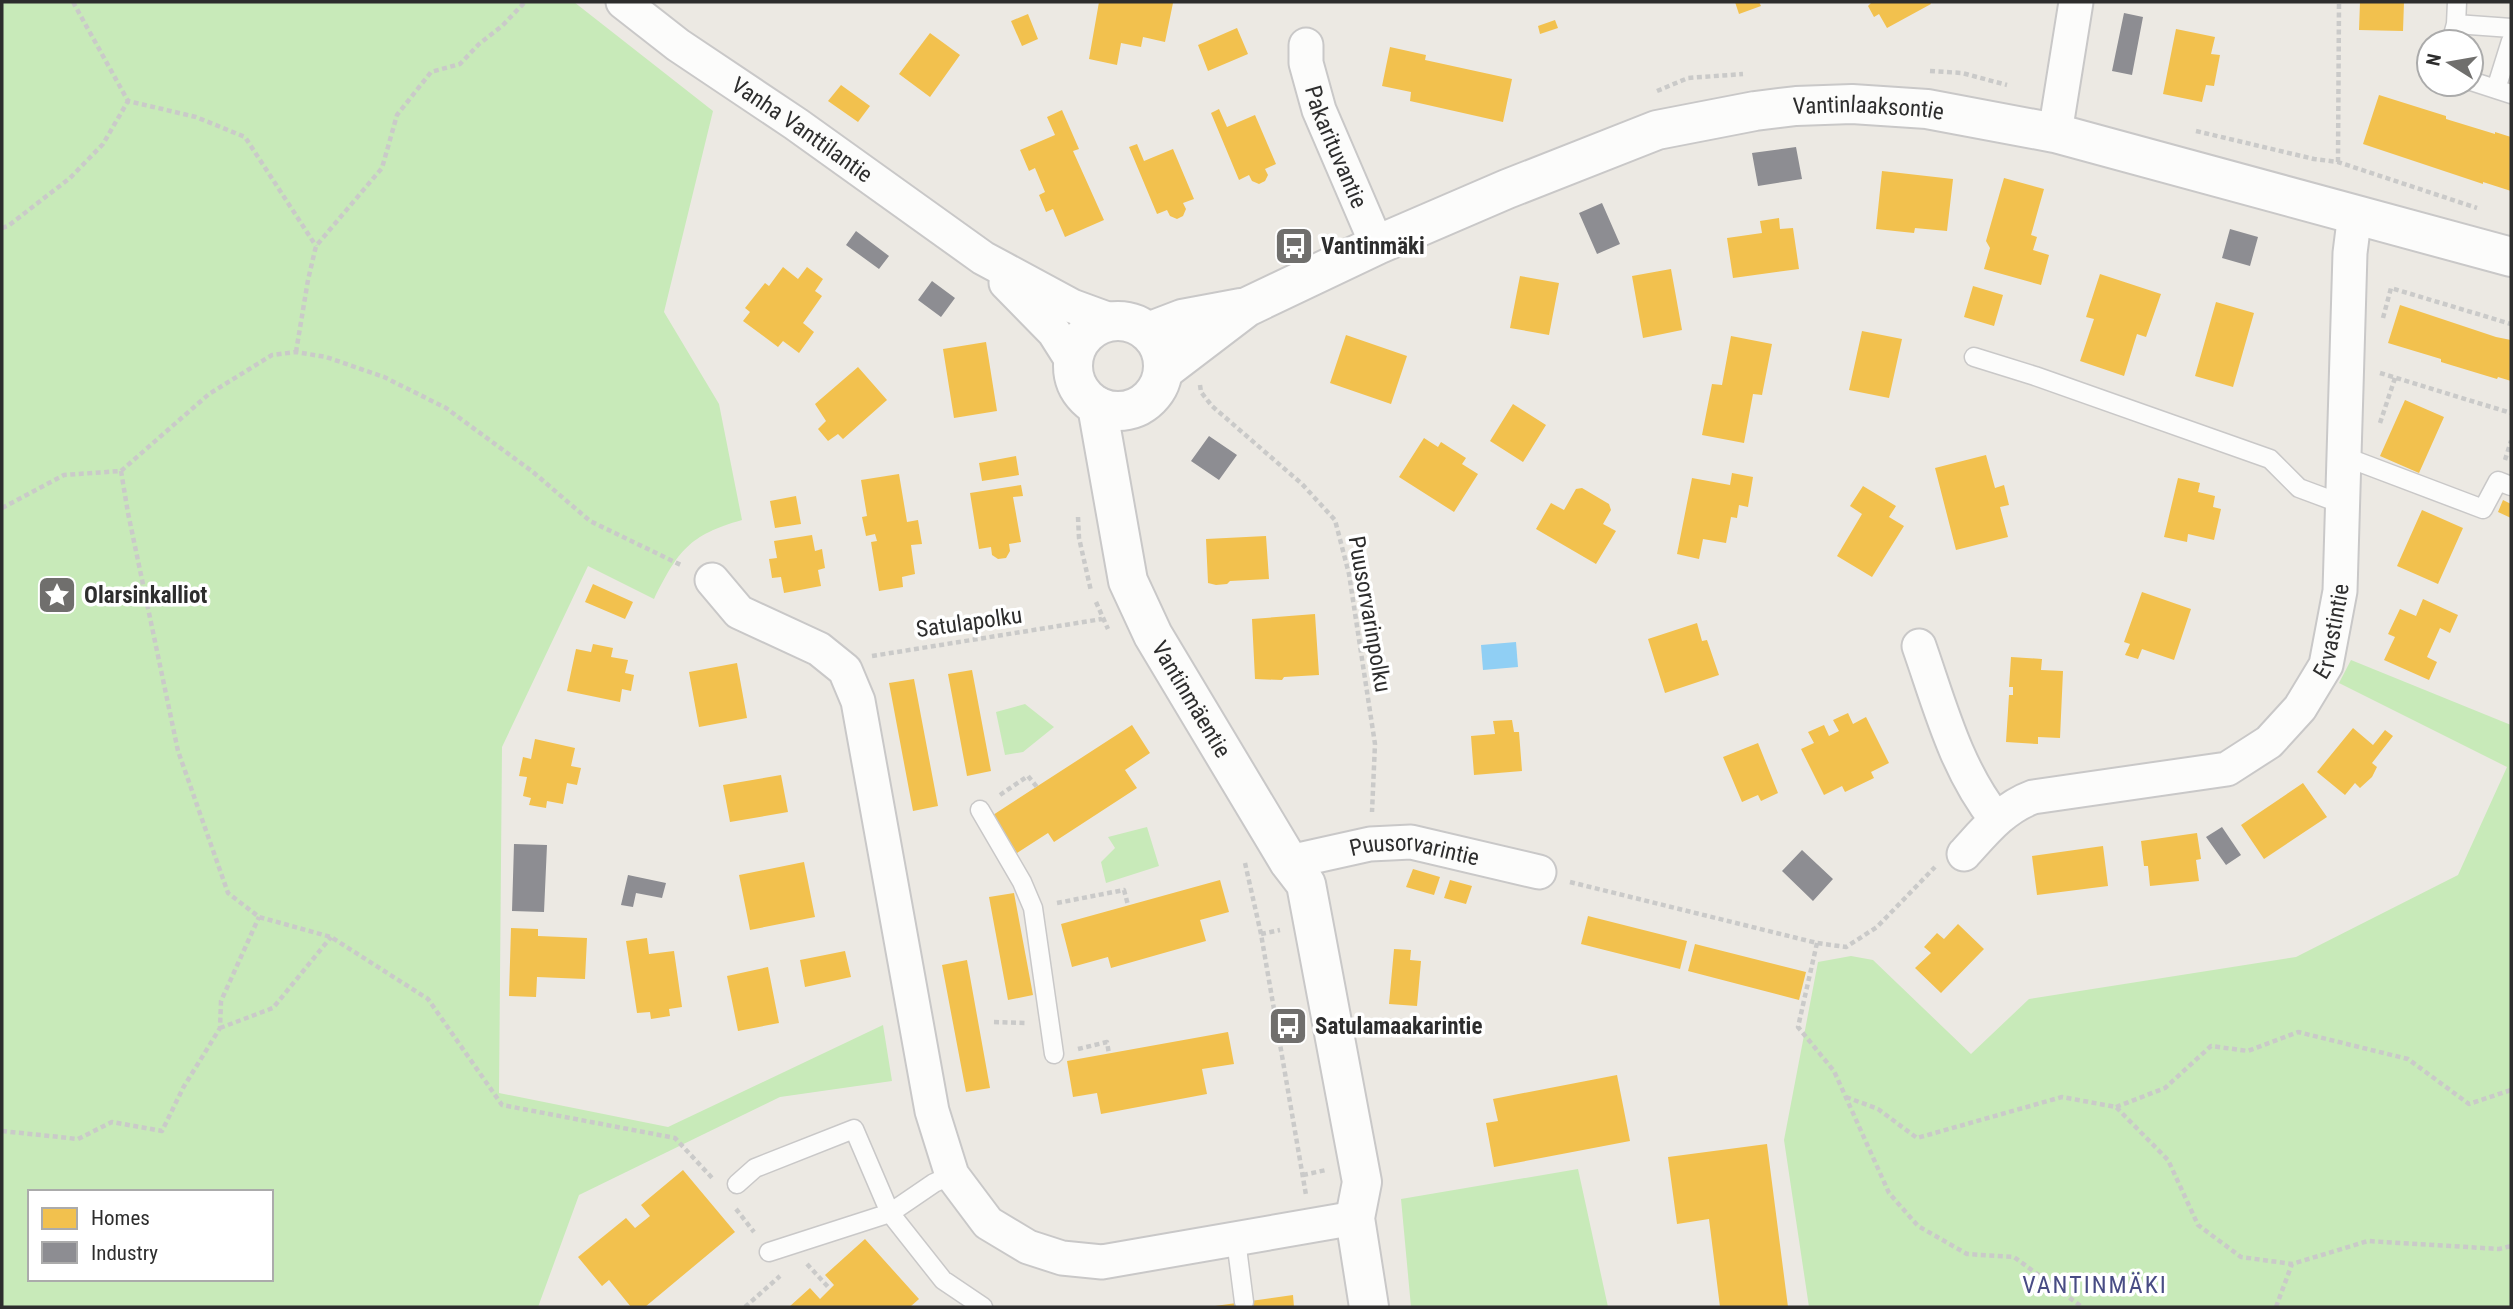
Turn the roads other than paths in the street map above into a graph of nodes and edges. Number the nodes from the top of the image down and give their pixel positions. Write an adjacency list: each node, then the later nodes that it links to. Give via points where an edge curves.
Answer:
1 (623, 2): 15 (street, Vanha Vanttilantie)
2 (2076, 2): 11 (street)
3 (2457, 2): 4 (lane)
4 (2456, 24): 5 (lane); 6 (lane)
5 (2455, 28)
6 (2511, 28)
7 (2511, 41): 10 (lane)
8 (1306, 45): 13 (street, Pakarituvantie, via 1306,63 1320,110)
9 (2485, 86): 10 (lane)
10 (2504, 92)
11 (2055, 133): 12 (street, Vantinlaaksontie); 13 (street, Vantinlaaksontie, via 1894,106 1840,104 1755,111 1657,130)
12 (2355, 213): 14 (street, Vantinlaaksontie); 24 (street, Ervastintie)
13 (1377, 245): 16 (street, Vantinlaaksontie)
14 (2511, 257)
15 (983, 258): 17 (street, Vanha Vanttilantie, via 1072,306); 21 (street, Vanha Vanttilantie, via 1054,331)
16 (1247, 307): 18 (street, Vantinlaaksontie, via 1182,319); 20 (street, Vantinlaaksontie)
17 (1113, 321): 18 (street, via 1132,323); 21 (street, via 1086,334)
18 (1148, 332): 20 (street, via 1163,357)
19 (1974, 357): 26 (lane, via 2270,459 2299,488)
20 (1178, 360): 23 (street, via 1154,393)
21 (1073, 362): 22 (street, via 1078,388)
22 (1097, 407): 23 (street, via 1109,411); 27 (street, Vantinmäentie)
23 (1135, 408): 27 (street, Vantinmäentie)
24 (2343, 456): 25 (lane, via 2483,509 2498,481); 26 (street, Ervastintie)
25 (2511, 486)
26 (2342, 504): 31 (street, Ervastintie, via 2340,591 2326,665 2300,708 2269,742 2227,769 2033,797)
27 (1117, 526): 33 (street, Vantinmäentie, via 1128,581 1153,635)
28 (712, 580): 36 (street, via 739,612 819,649 845,670 858,701 932,1111)
29 (1919, 646): 31 (street, via 1959,761)
30 (980, 810): 35 (lane, via 1032,908)
31 (1996, 819): 32 (street, Ervastintie)
32 (1964, 854)
33 (1289, 862): 34 (street, Puusorvarintie, via 1370,844 1411,842); 39 (street, via 1281,891 1336,1186)
34 (1539, 872)
35 (1054, 1054)
36 (952, 1175): 38 (lane); 40 (street, via 988,1223 1028,1247 1062,1258 1102,1262)
37 (729, 1186): 38 (lane, via 755,1168 854,1129)
38 (890, 1213): 41 (lane); 43 (lane, via 943,1279)
39 (1355, 1219): 40 (street); 44 (street)
40 (1236, 1240): 42 (lane)
41 (769, 1252)
42 (1244, 1302)
43 (984, 1307)
44 (1369, 1307)

